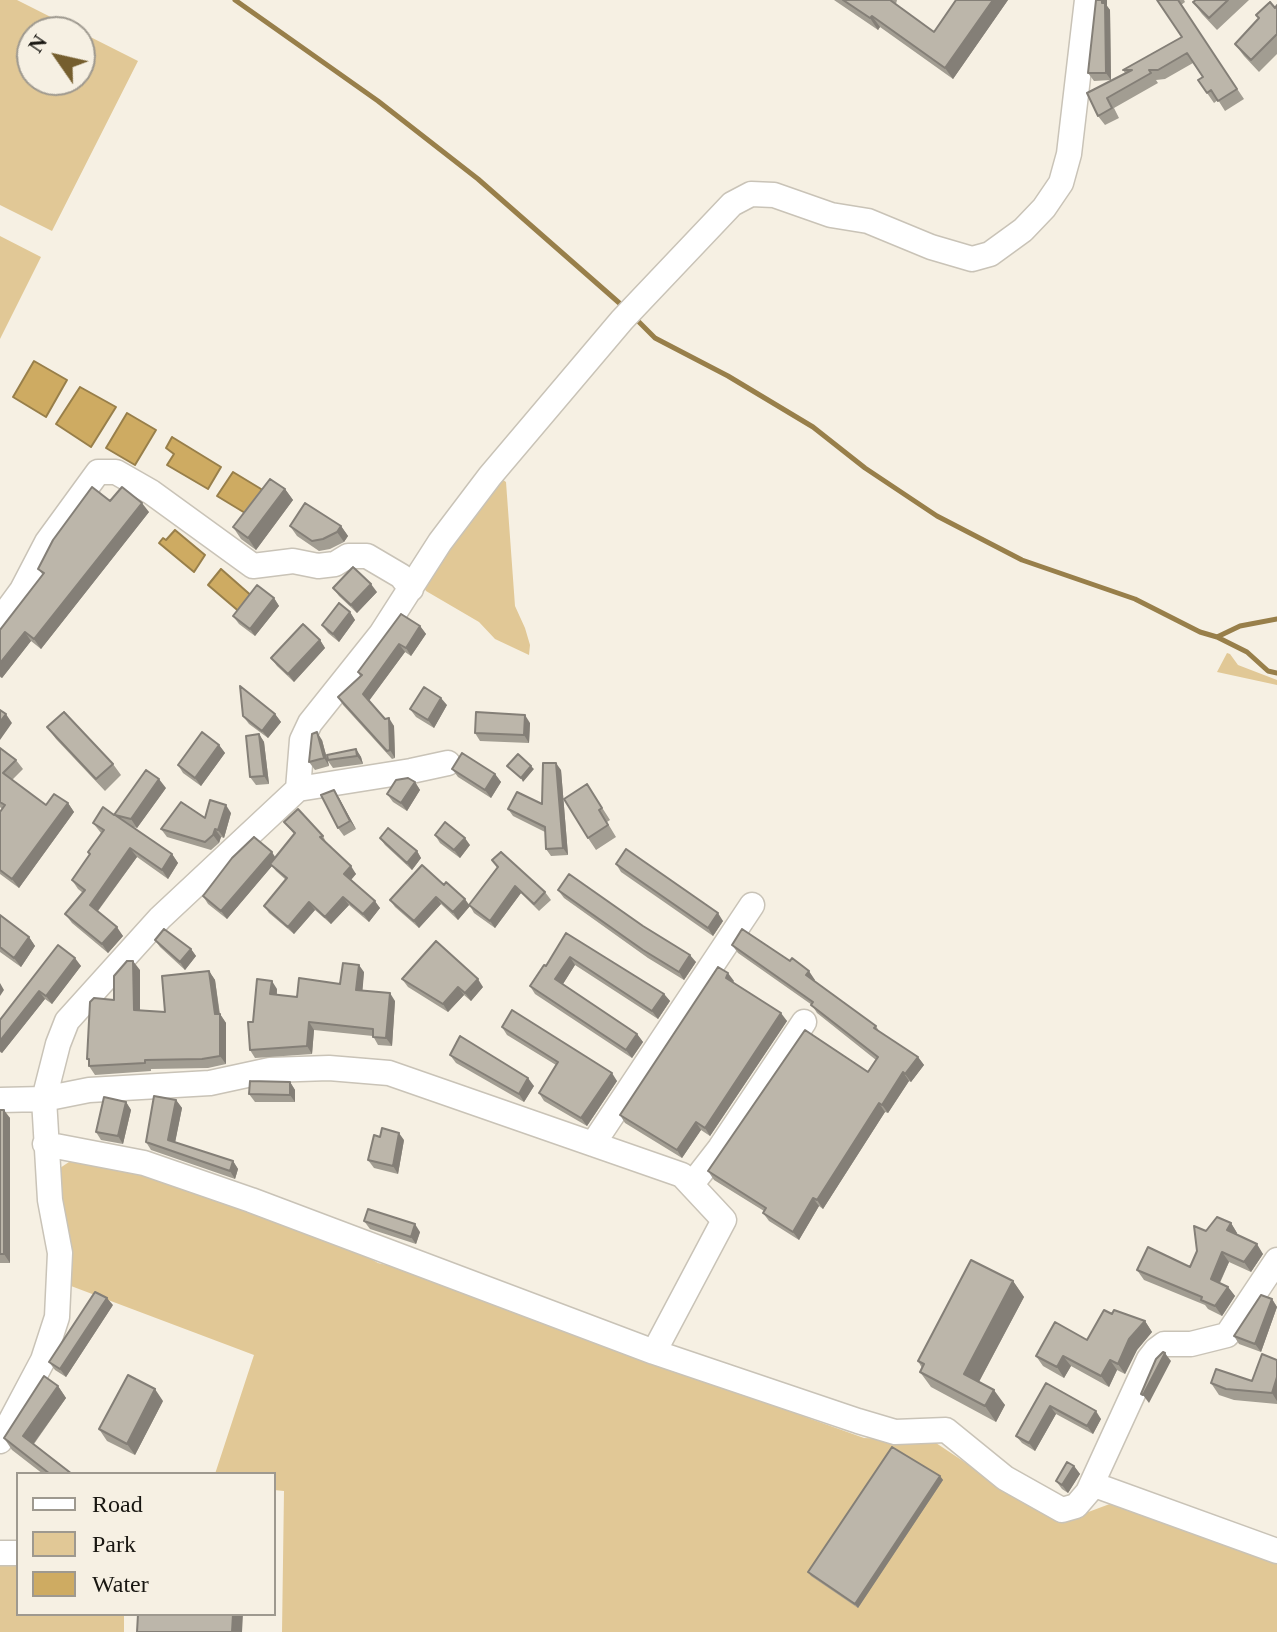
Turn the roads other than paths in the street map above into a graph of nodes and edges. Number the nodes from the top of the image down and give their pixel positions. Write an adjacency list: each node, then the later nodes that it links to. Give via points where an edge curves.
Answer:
1 (1087, 0): 2 (street, via 1061,183 1023,230 990,254 972,259 868,221 831,215 774,195 751,194 732,204 631,311 490,476)
2 (411, 589): 3 (street, via 401,576 367,556 318,566 293,561 253,566 151,492 116,472 98,472); 5 (street, via 310,723 302,740)
3 (0, 620)
4 (448, 763): 5 (street)
5 (298, 789): 8 (street, via 160,918 83,1000 67,1021)
6 (752, 905): 11 (street)
7 (804, 1022): 12 (street)
8 (44, 1099): 9 (street); 10 (street); 11 (street, via 89,1090 210,1083 270,1070 329,1068 389,1073)
9 (0, 1100)
10 (45, 1144): 14 (street, via 144,1163); 15 (street, via 60,1253 57,1317 43,1360)
11 (593, 1144): 12 (street, via 682,1175)
12 (692, 1184): 14 (street, via 724,1220)
13 (1277, 1260): 16 (street, via 1227,1335 1164,1344 1156,1350)
14 (654, 1352): 16 (street, via 895,1432 946,1430 1005,1478 1062,1510 1076,1506)
15 (0, 1441)
16 (1092, 1484): 17 (street)
17 (1277, 1551)

